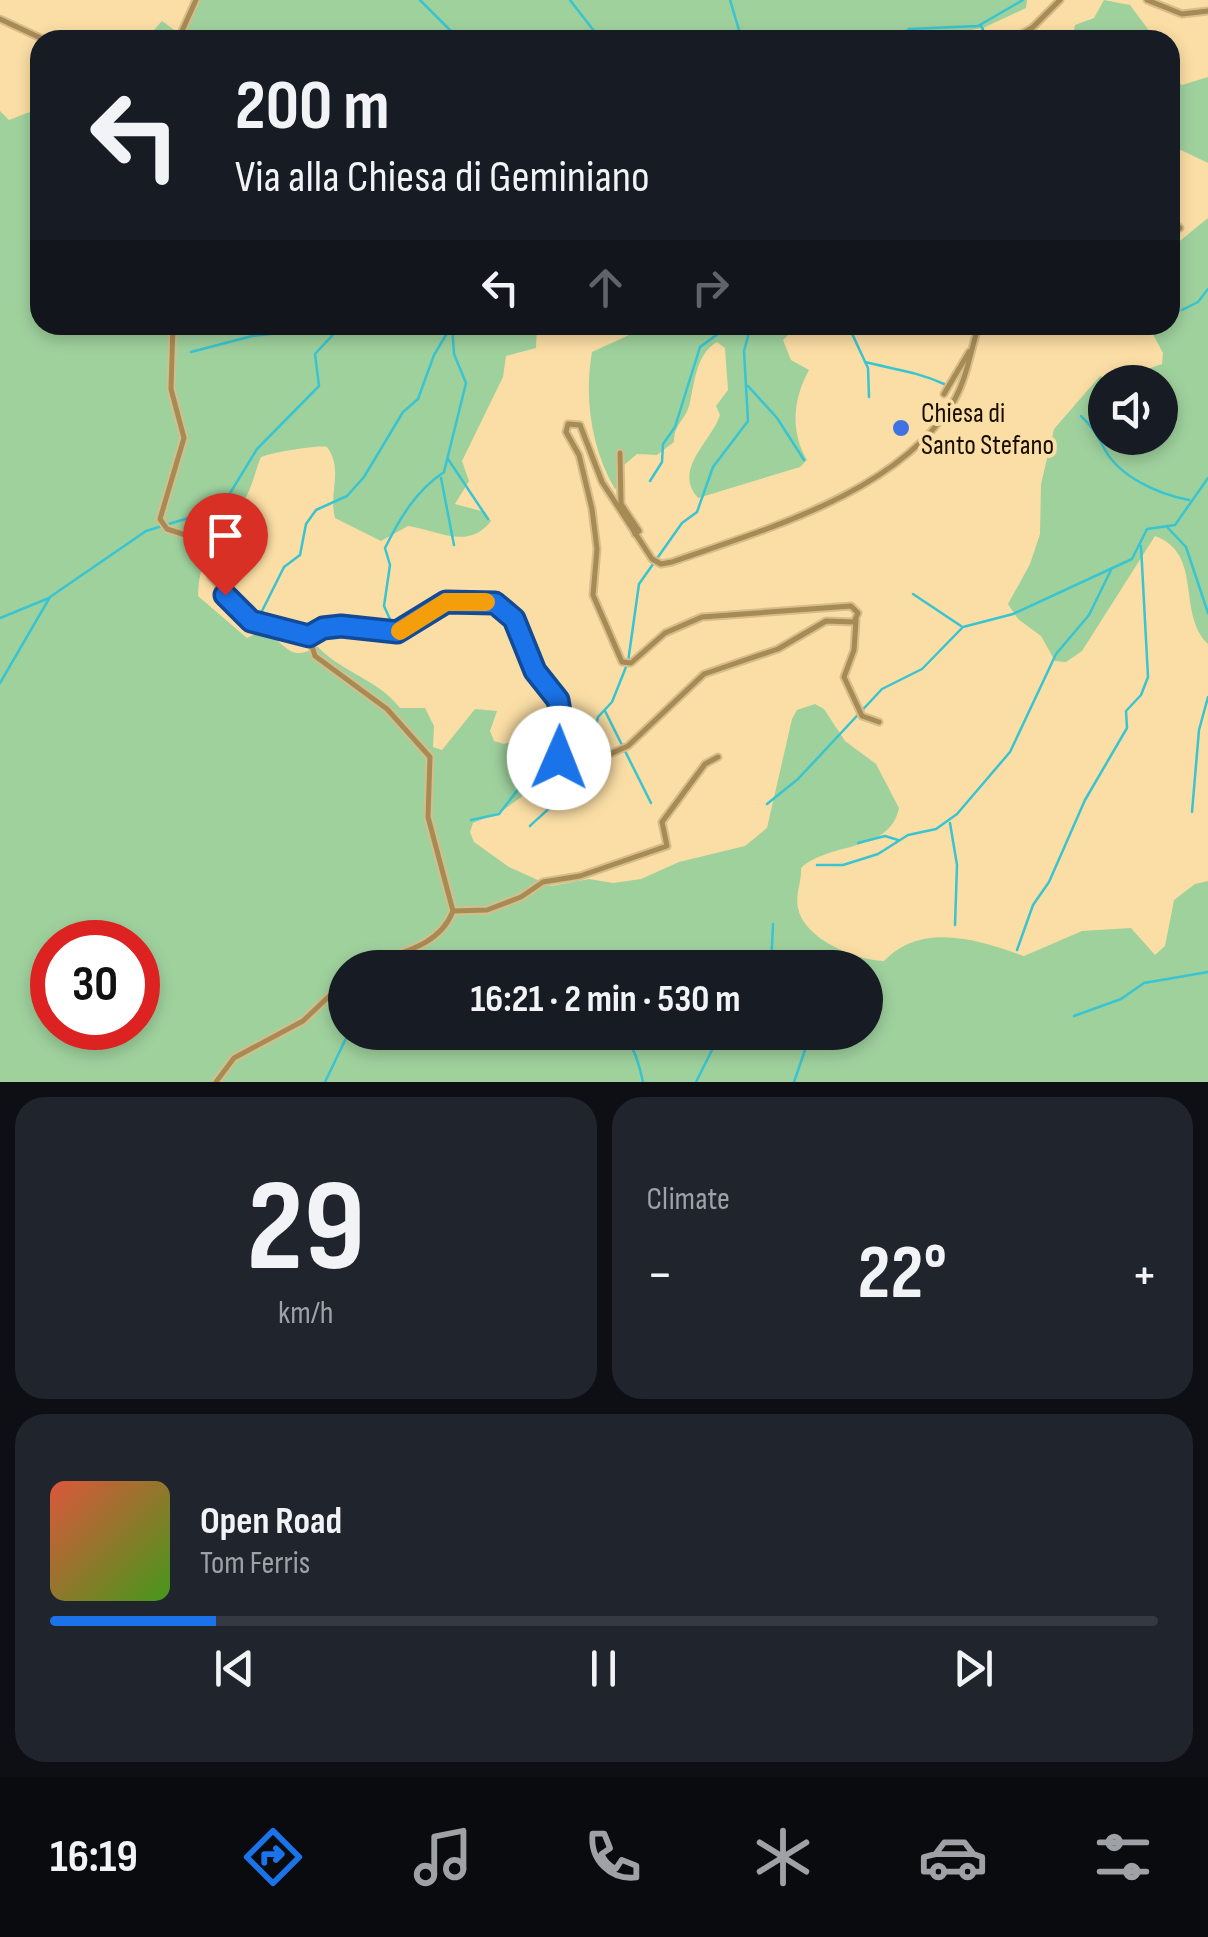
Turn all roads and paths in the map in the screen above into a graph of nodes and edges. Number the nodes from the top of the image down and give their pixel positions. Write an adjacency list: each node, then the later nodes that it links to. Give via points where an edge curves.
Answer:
1 (196, 0): 6 (street)
2 (1060, 0): 7 (street)
3 (1147, 0): 4 (street, via 1182,14)
4 (1208, 11)
5 (3, 19): 8 (street)
6 (182, 30)
7 (1028, 30)
8 (30, 32)
9 (173, 335): 16 (street, via 171,390 184,438 160,520 167,529 201,540 211,577 251,621)
10 (975, 335): 11 (street)
11 (969, 352): 12 (street); 14 (street, via 951,407 892,470 814,509 672,562 656,562)
12 (944, 394)
13 (624, 462): 14 (street, via 620,453 619,494)
14 (635, 534): 15 (street, via 602,482 582,427 570,422 566,432 579,454 592,509 593,595 622,662 631,663 665,634 702,617 851,606)
15 (856, 620): 16 (street, via 818,624 778,649 704,674 628,746 578,768 559,758 562,724 554,693 535,671 514,619 495,603 446,602 397,632 341,626); 17 (street, via 844,677 862,716)
16 (309, 636): 19 (street, via 314,656 386,708 430,757 428,817)
17 (879, 722)
18 (718, 757): 19 (street, via 684,788 662,822 666,846 543,882 487,910)
19 (452, 911): 20 (street, via 438,935)
20 (407, 950)
21 (328, 997): 22 (street, via 303,1021 234,1058)
22 (216, 1082)

